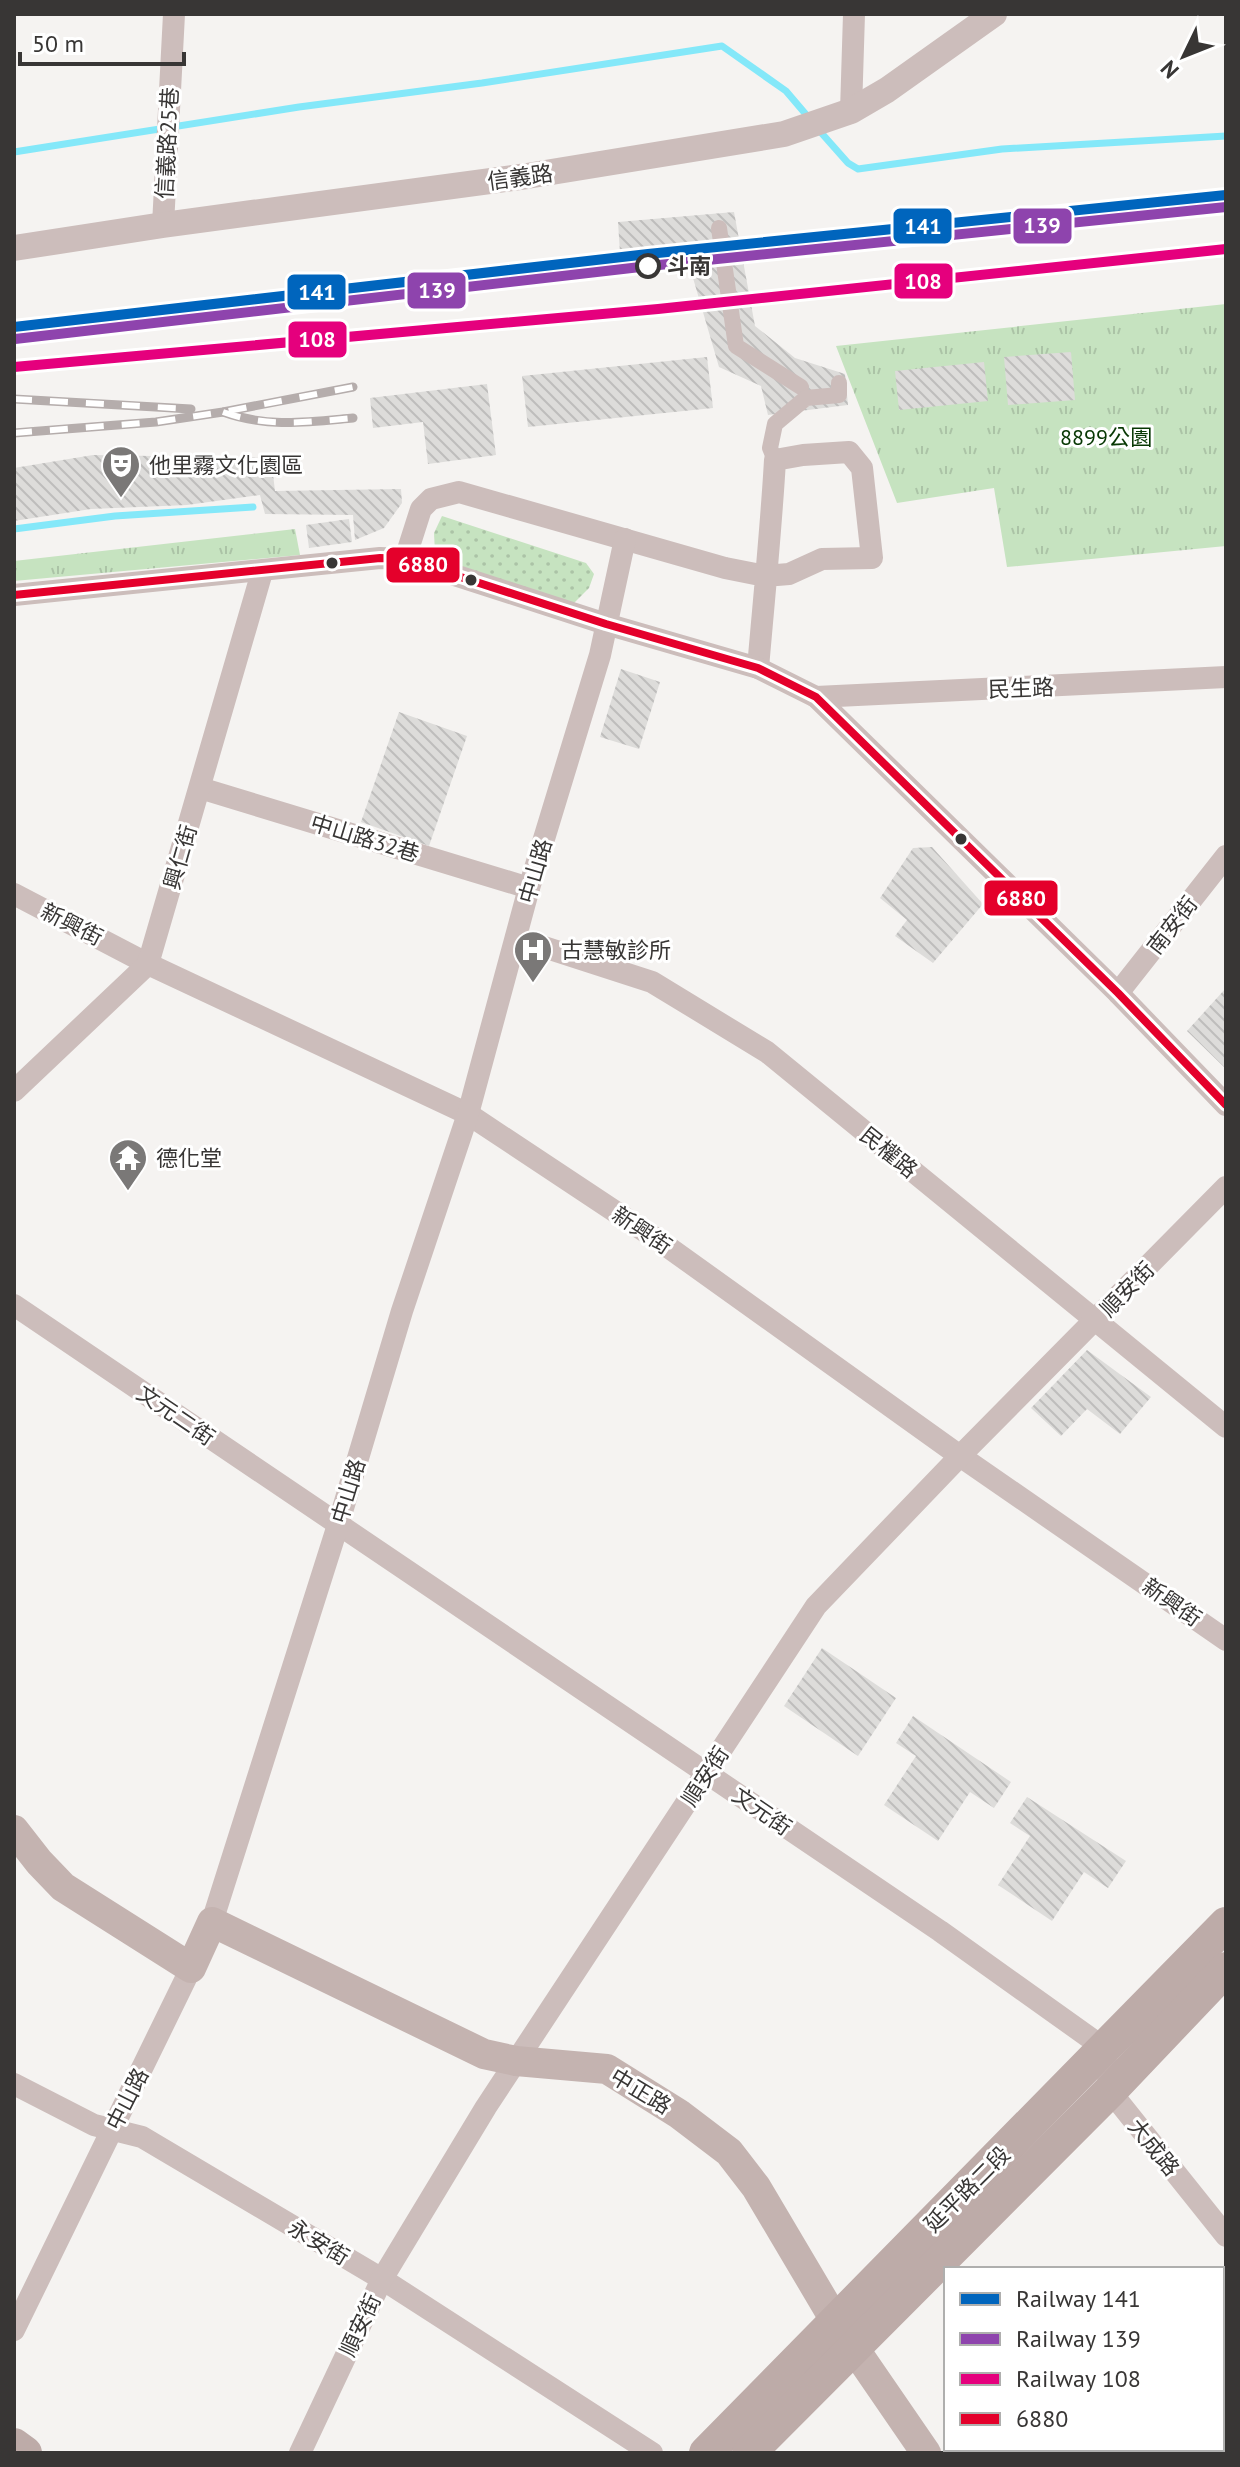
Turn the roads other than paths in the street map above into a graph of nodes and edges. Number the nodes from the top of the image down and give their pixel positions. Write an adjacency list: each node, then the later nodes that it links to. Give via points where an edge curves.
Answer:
1 (174, 14): 5 (street, 信義路25巷)
2 (854, 14): 4 (street)
3 (994, 14): 4 (street, 信義路)
4 (851, 111): 5 (street, 信義路, via 784,134 527,176)
5 (163, 225): 7 (street, 信義路)
6 (719, 228): 9 (street, via 736,346)
7 (14, 248)
8 (839, 383): 10 (street, via 839,395 806,398 775,424 770,448)
9 (801, 387)
10 (775, 460): 14 (street); 14 (street, via 849,452 862,468 872,558 822,559 789,574)
11 (625, 539): 12 (street, via 459,492 431,499 421,509); 14 (street); 16 (street, 中山路)
12 (405, 559): 13 (street); 16 (street)
13 (262, 572): 15 (street); 20 (street, 興仁街)
14 (765, 576): 17 (street)
15 (14, 595)
16 (606, 624): 17 (street); 22 (street, 中山路)
17 (758, 668): 19 (street)
18 (1226, 677): 19 (street, 民生路)
19 (816, 697): 26 (street)
20 (200, 788): 22 (street, 中山路32巷); 25 (street, 興仁街)
21 (1226, 856): 26 (street, 南安街)
22 (529, 888): 24 (street, 中山路)
23 (14, 894): 25 (street, 新興街)
24 (516, 938): 29 (street, 中山路); 32 (street, 民權路, via 652,982 767,1052)
25 (148, 964): 27 (street); 29 (street, 新興街)
26 (1118, 993): 28 (street)
27 (14, 1091)
28 (1226, 1105)
29 (468, 1114): 34 (street, 新興街, via 661,1242); 35 (street, 中山路)
30 (1226, 1187): 32 (street, 順安街)
31 (14, 1305): 35 (street, 文元二街)
32 (1095, 1321): 33 (street, 民權路); 34 (street, 順安街)
33 (1226, 1427)
34 (960, 1456): 36 (street, 新興街); 37 (street, 順安街, via 816,1606)
35 (338, 1525): 37 (street, 文元街); 39 (street, 中山路)
36 (1226, 1640)
37 (707, 1773): 43 (street, 文元街); 44 (street, 順安街)
38 (14, 1830): 41 (main road, via 63,1887)
39 (212, 1922): 41 (main road, 中山路); 44 (main road, 中正路, via 484,2054)
40 (1226, 1924): 43 (main road, 延平路二段)
41 (191, 1968): 47 (street, 中山路)
42 (1226, 1969): 46 (main road, 延平路二段)
43 (1104, 2048): 46 (street); 51 (main road, 延平路二段)
44 (516, 2061): 49 (street, 順安街); 51 (main road, 中正路, via 607,2069 729,2152 756,2187)
45 (14, 2084): 47 (street, 永安街)
46 (1110, 2091): 48 (street, 大成路); 51 (main road, 延平路二段)
47 (112, 2129): 49 (street, 永安街, via 142,2137); 50 (street, 中山路)
48 (1226, 2236)
49 (382, 2279): 54 (street, 順安街); 55 (street, 永安街)
50 (14, 2330)
51 (845, 2335): 56 (main road, 延平路二段); 57 (main road, 延平路二段); 58 (main road, 中正路)
52 (14, 2445): 53 (main road)
53 (25, 2453)
54 (300, 2453)
55 (652, 2453)
56 (706, 2453)
57 (749, 2453)
58 (926, 2453)

